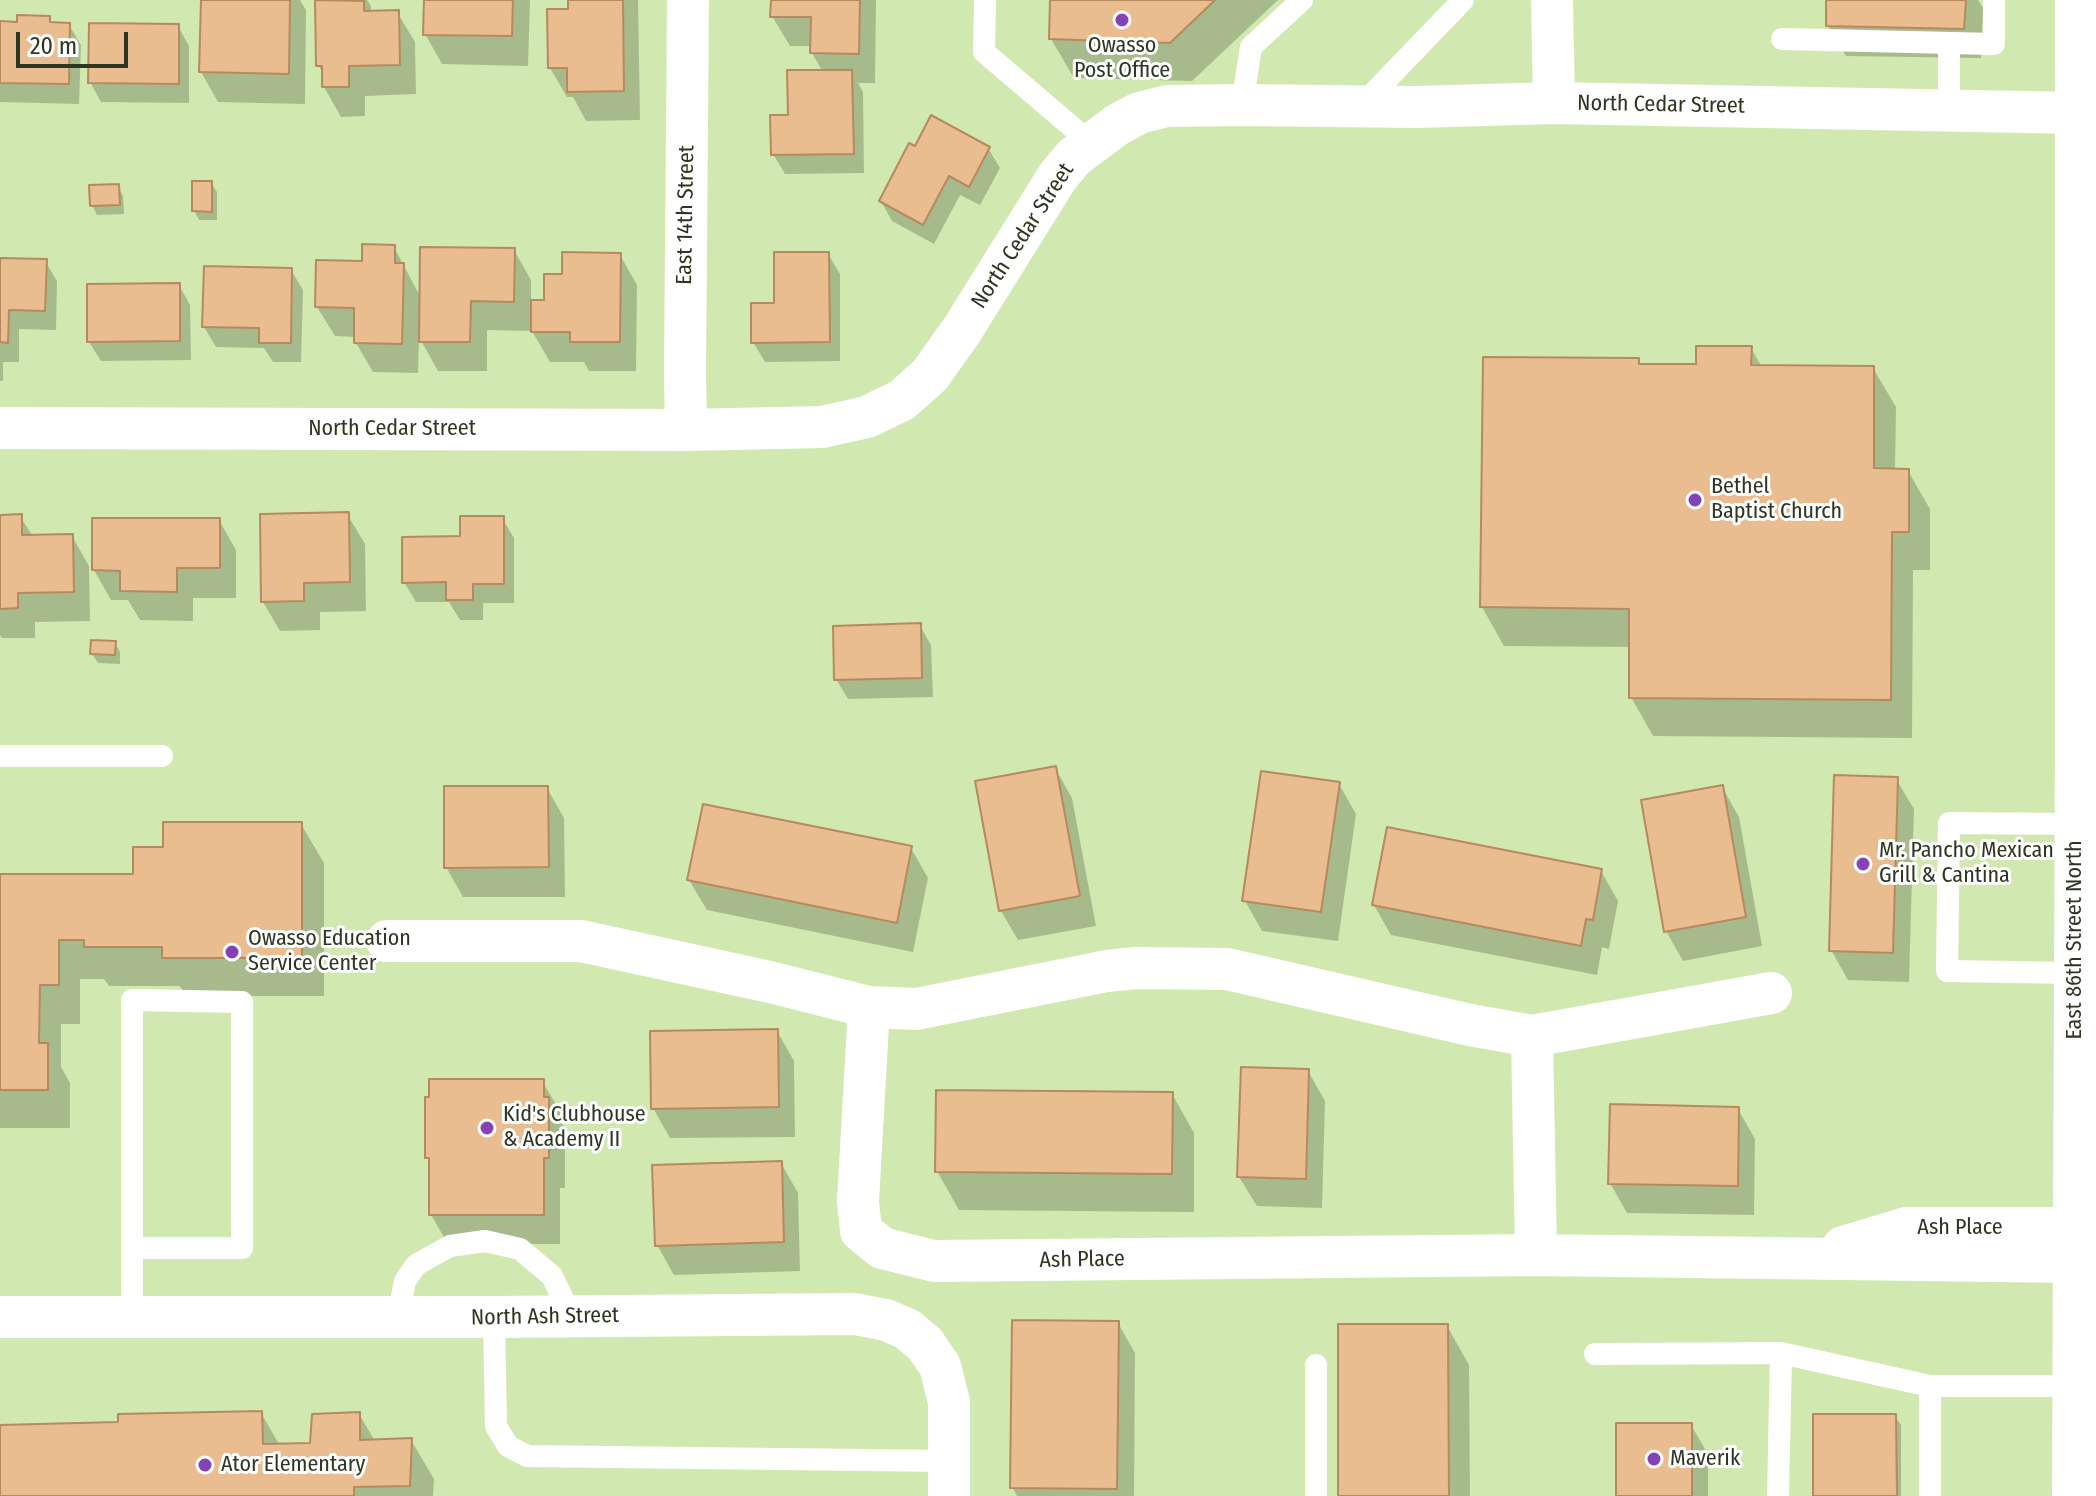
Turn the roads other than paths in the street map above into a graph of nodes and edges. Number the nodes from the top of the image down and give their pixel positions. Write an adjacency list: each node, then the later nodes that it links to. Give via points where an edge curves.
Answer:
1 (688, 0): 18 (street, East 14th Street)
2 (985, 0): 16 (lane, via 984,52)
3 (1302, 0): 12 (lane, via 1251,47)
4 (1463, 0): 13 (lane)
5 (1552, 0): 11 (street)
6 (1994, 0): 9 (lane, via 1994,44)
7 (2077, 0): 10 (main road, East 86th Street North)
8 (1782, 39): 9 (lane)
9 (1949, 43): 14 (lane)
10 (2086, 48): 15 (main road, East 86th Street North)
11 (1554, 103): 13 (street, North Cedar Street); 14 (street, North Cedar Street)
12 (1242, 105): 13 (street, North Cedar Street); 16 (street, North Cedar Street, via 1167,106 1139,113)
13 (1361, 106)
14 (1949, 110): 15 (street, North Cedar Street)
15 (2077, 113): 19 (main road, East 86th Street North)
16 (1092, 144): 18 (street, North Cedar Street, via 1058,176 962,330 930,375 902,400 867,417 822,427)
17 (0, 428): 18 (street, North Cedar Street)
18 (686, 430)
19 (2086, 725): 22 (main road, East 86th Street North)
20 (0, 756): 21 (lane)
21 (162, 756)
22 (2076, 824): 24 (main road, East 86th Street North); 24 (lane, via 1949,823 1947,971)
23 (387, 941): 26 (street, via 581,941)
24 (2075, 973): 28 (main road, East 86th Street North)
25 (1771, 993): 27 (street)
26 (869, 1007): 27 (street, via 916,1009 1107,971 1227,969); 30 (street, Ash Place, via 858,1201 861,1231 882,1248 934,1261)
27 (1532, 1036): 30 (street)
28 (2074, 1245): 30 (street, Ash Place, via 1803,1259); 40 (main road, East 86th Street North)
29 (132, 1248): 29 (lane, via 132,1000 242,1002 242,1248); 33 (lane)
30 (1536, 1255)
31 (571, 1316): 34 (lane, via 552,1276 520,1249 485,1241 450,1246 416,1265 405,1281); 35 (street, North Ash Street); 41 (street, North Ash Street, via 855,1314 907,1329 940,1366 949,1402)
32 (0, 1317): 33 (street, North Ash Street)
33 (132, 1317): 34 (street, North Ash Street)
34 (398, 1317): 35 (street, North Ash Street)
35 (494, 1317): 41 (lane, via 496,1426 508,1446 527,1456)
36 (1781, 1353): 37 (lane); 39 (lane); 43 (lane)
37 (1595, 1354)
38 (1316, 1365): 42 (lane)
39 (1930, 1386): 40 (lane); 44 (lane)
40 (2074, 1386): 45 (main road, East 86th Street North)
41 (949, 1479)
42 (1316, 1496)
43 (1778, 1496)
44 (1930, 1496)
45 (2074, 1496)

